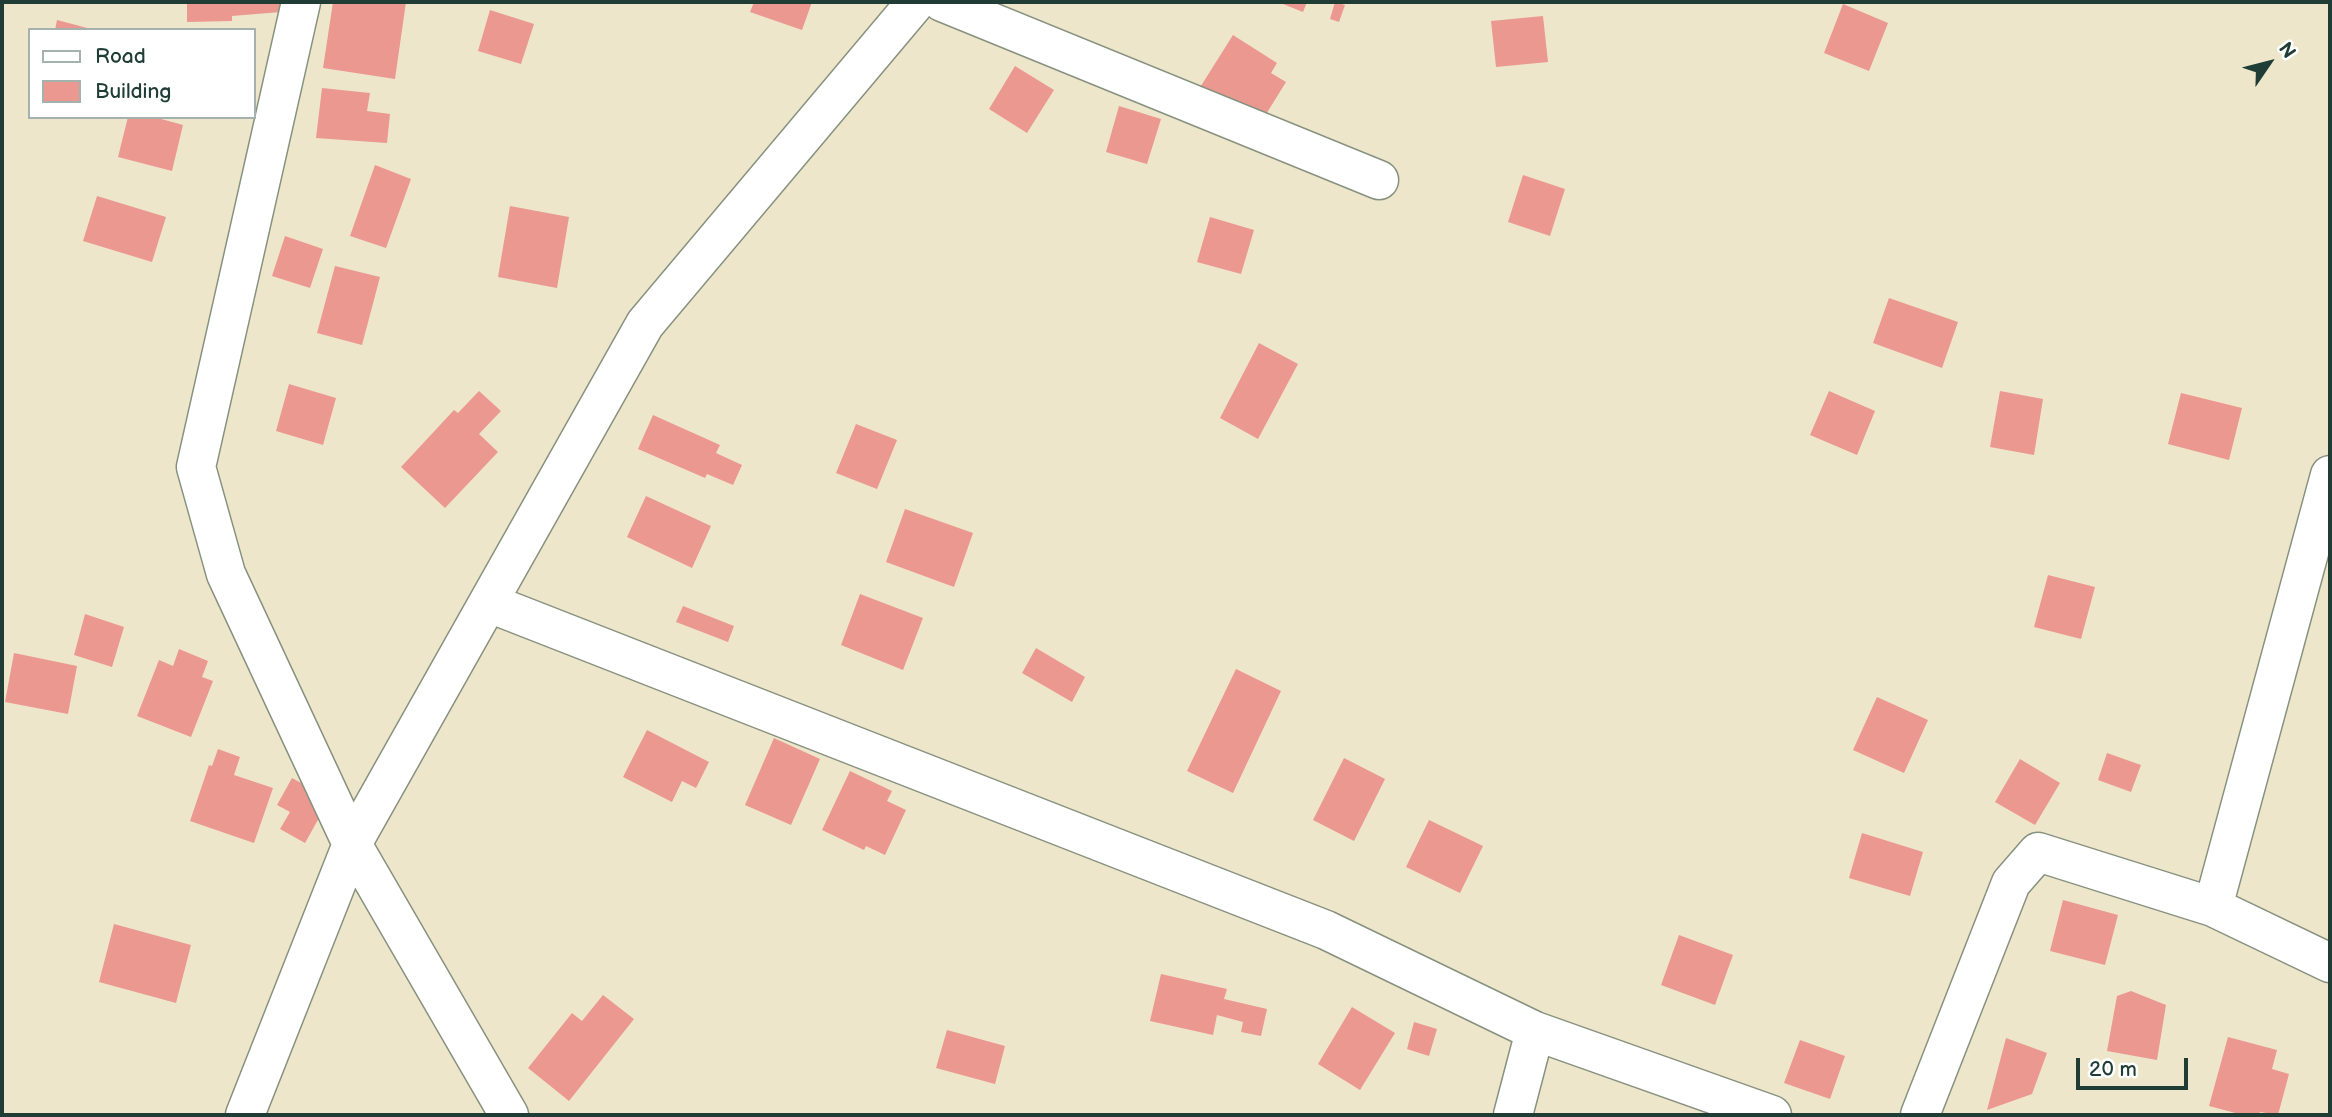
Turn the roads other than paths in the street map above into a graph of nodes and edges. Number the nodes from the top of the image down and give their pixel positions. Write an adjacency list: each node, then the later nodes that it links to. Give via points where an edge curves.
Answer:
1 (301, 2): 7 (street, via 196,467 226,574)
2 (916, 2): 6 (street, via 645,324)
3 (942, 2): 4 (street)
4 (1379, 180)
5 (2330, 475): 8 (street)
6 (489, 603): 7 (street); 10 (street, via 1326,930)
7 (352, 844): 11 (street); 12 (street)
8 (2213, 907): 9 (street); 15 (street, via 2038,852 2011,883)
9 (2330, 963)
10 (1535, 1031): 13 (street); 14 (street)
11 (245, 1115)
12 (509, 1115)
13 (1513, 1115)
14 (1772, 1115)
15 (1920, 1115)

